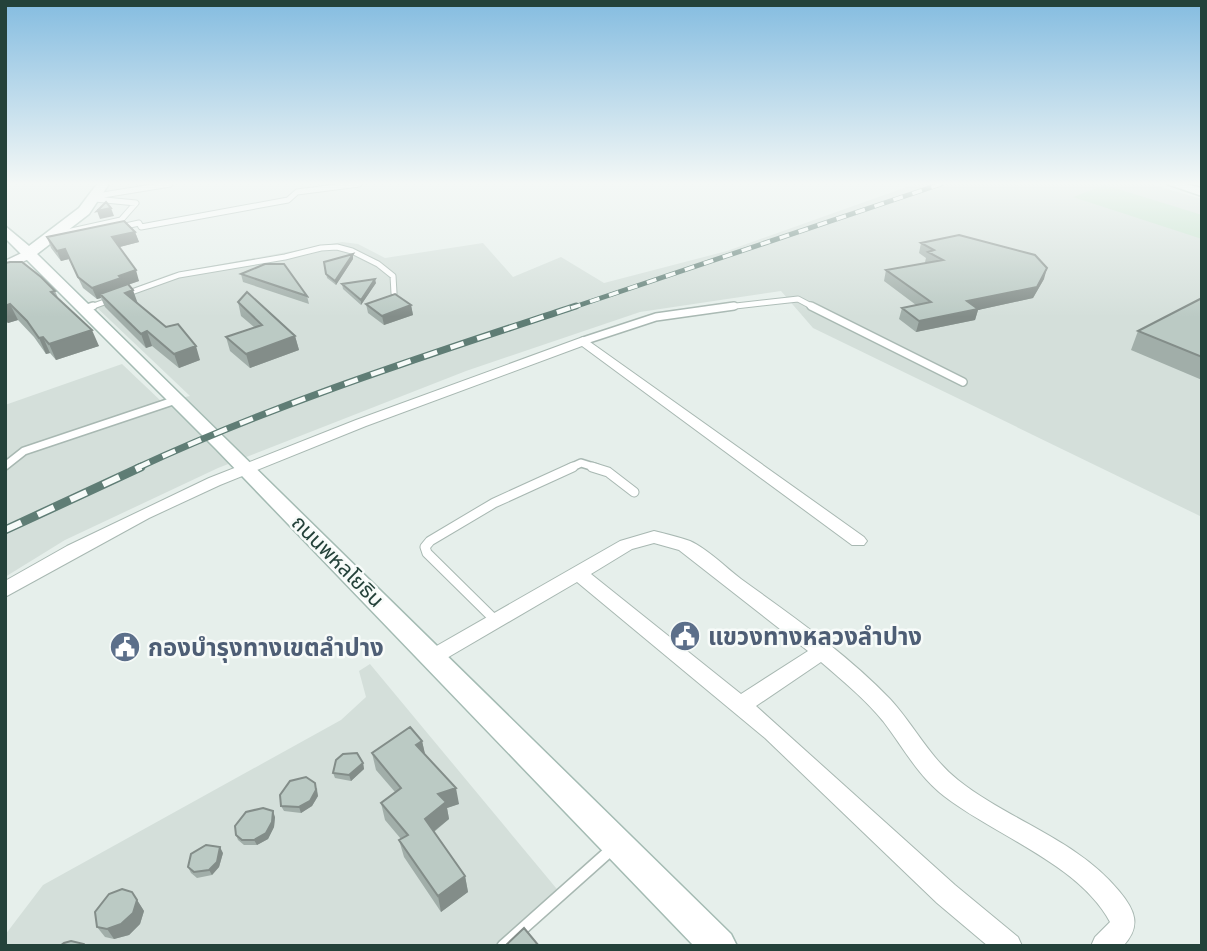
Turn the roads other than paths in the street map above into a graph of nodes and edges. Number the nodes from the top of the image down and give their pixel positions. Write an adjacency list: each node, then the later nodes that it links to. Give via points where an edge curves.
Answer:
1 (64, 228): 5 (main road)
2 (83, 228): 5 (lane)
3 (113, 229): 6 (lane)
4 (5, 230): 6 (main road, ถนนพหลโยธิน)
5 (58, 234): 6 (main road)
6 (36, 249): 7 (street); 9 (main road, ถนนพหลโยธิน)
7 (5, 266)
8 (394, 293): 9 (lane, via 393,276 378,264 352,251 329,248 179,275)
9 (84, 309): 12 (main road, ถนนพหลโยธิน)
10 (583, 341): 11 (lane, via 656,317 798,299); 16 (street); 18 (street)
11 (964, 382)
12 (176, 400): 13 (lane); 16 (main road, ถนนพหลโยธิน)
13 (24, 451): 14 (lane); 15 (lane)
14 (5, 457)
15 (5, 466)
16 (245, 468): 20 (street, via 133,517); 23 (main road, ถนนพหลโยธิน)
17 (634, 492): 21 (lane, via 608,472 581,463 494,503 430,541 426,553)
18 (858, 541)
19 (579, 575): 21 (street); 22 (street, via 626,545 654,537 668,540 685,546); 24 (street)
20 (5, 590)
21 (496, 621): 23 (street)
22 (821, 652): 24 (street); 29 (street, via 884,706 926,764 951,788 1080,873 1117,906 1122,928)
23 (433, 657): 25 (main road, ถนนพหลโยธิน)
24 (740, 706): 28 (street)
25 (618, 844): 26 (lane); 27 (main road, ถนนพหลโยธิน)
26 (503, 946)
27 (719, 946)
28 (1009, 946)
29 (1104, 946)

